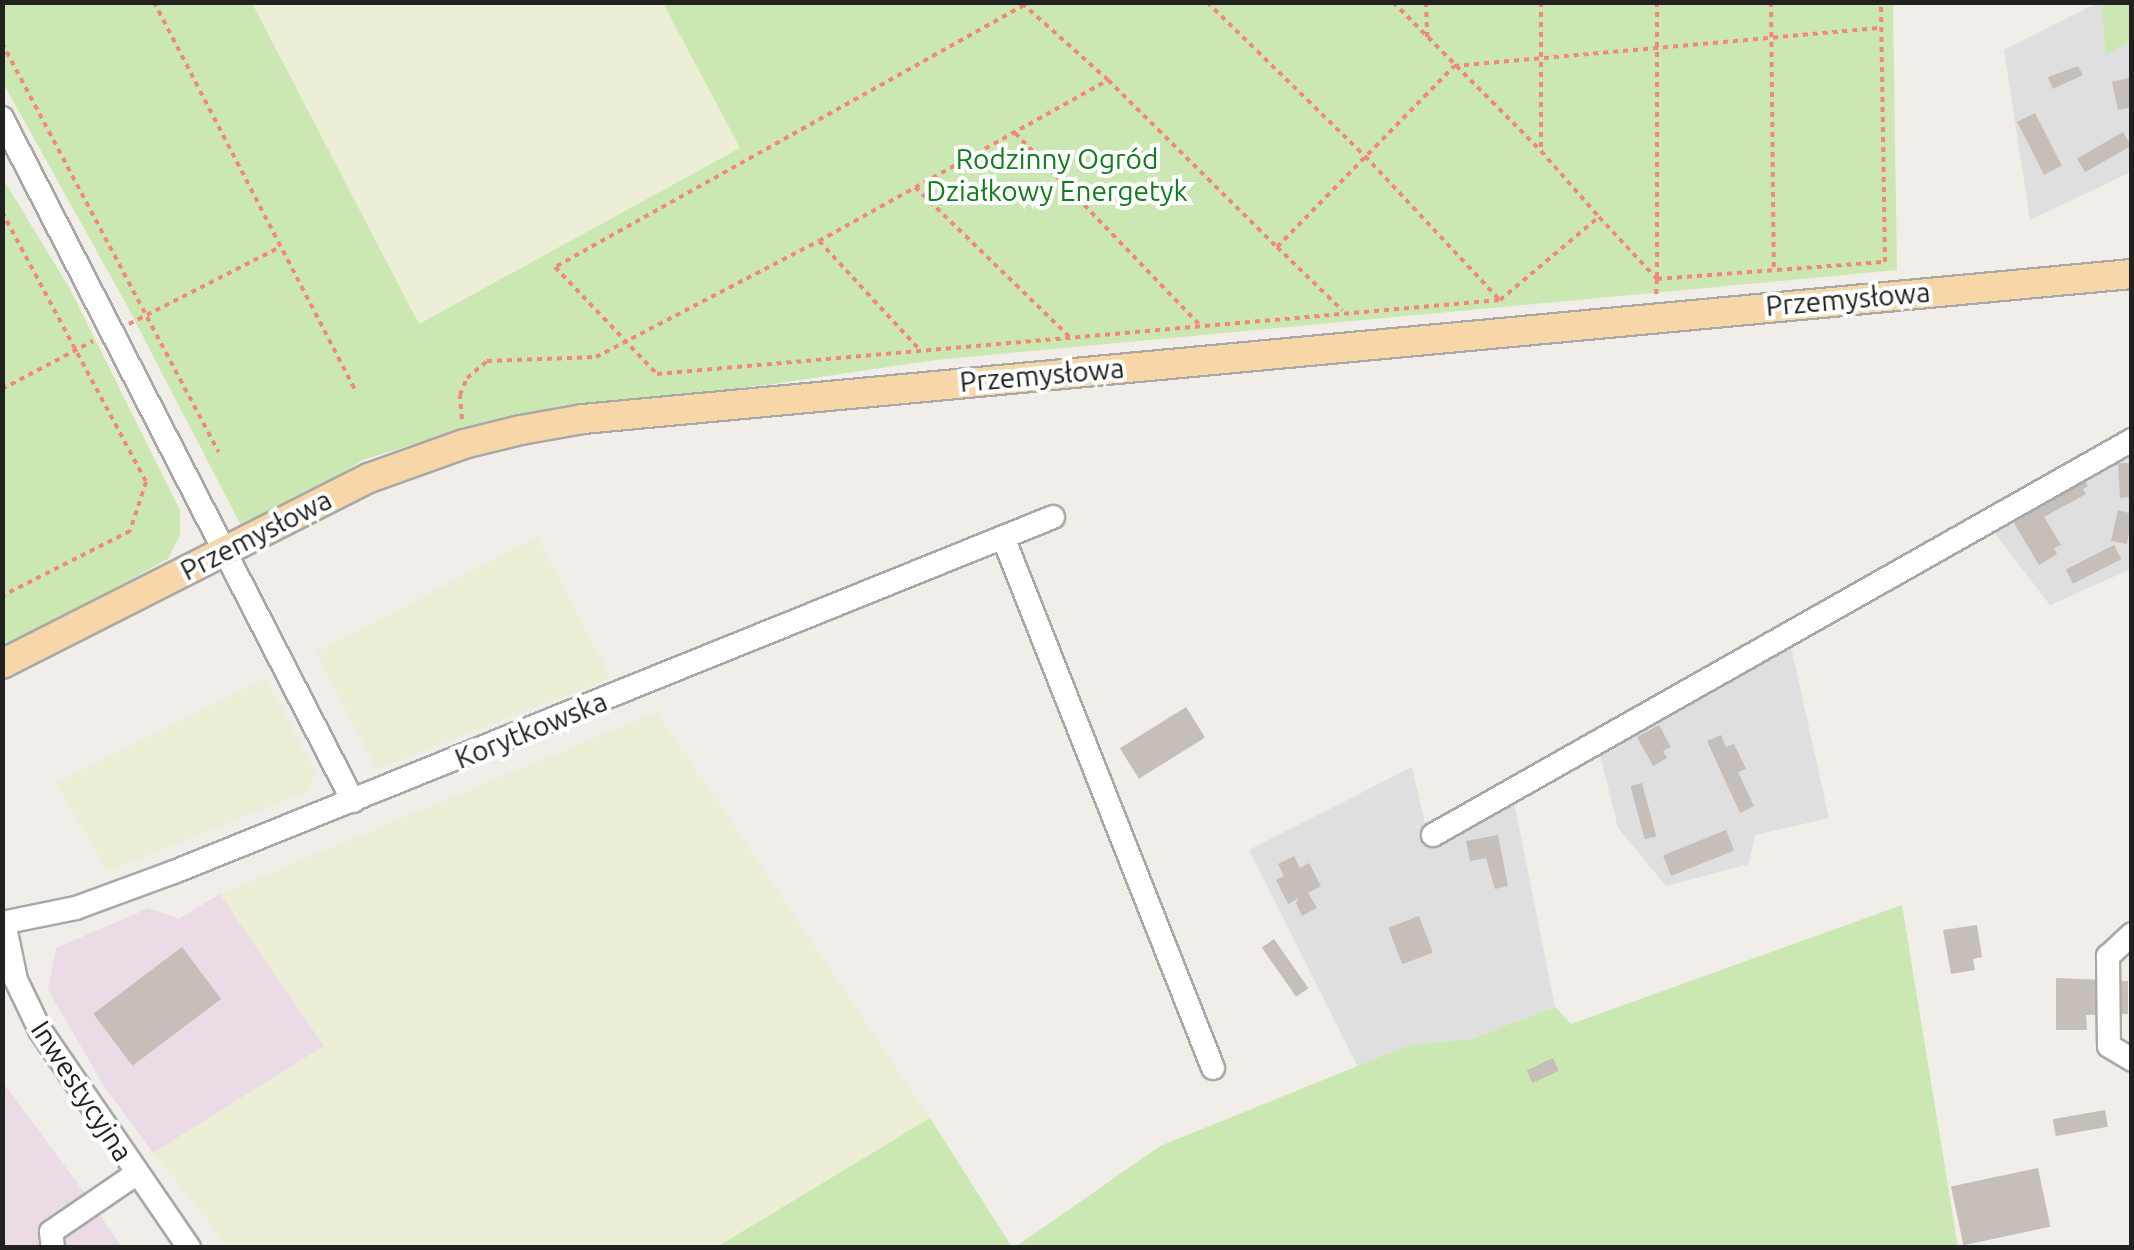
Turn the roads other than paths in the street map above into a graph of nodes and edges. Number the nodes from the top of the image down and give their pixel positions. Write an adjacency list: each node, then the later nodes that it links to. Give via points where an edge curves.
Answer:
1 (2, 118): 6 (street)
2 (2132, 274): 6 (main road, Przemysłowa, via 583,419 464,444 369,478)
3 (2132, 440): 9 (street)
4 (1052, 517): 5 (street, Korytkowska)
5 (1003, 537): 8 (street, Korytkowska); 13 (street)
6 (226, 552): 7 (main road, Przemysłowa); 8 (street)
7 (2, 664)
8 (353, 802): 10 (street, Korytkowska, via 76,908)
9 (1433, 835)
10 (3, 922): 14 (street, Inwestycyjna, via 16,980 40,1030)
11 (2132, 934): 12 (street, via 2108,956 2109,1046)
12 (2132, 1060)
13 (1213, 1068)
14 (136, 1174): 15 (street, via 50,1232); 16 (street, Inwestycyjna)
15 (53, 1248)
16 (189, 1248)

